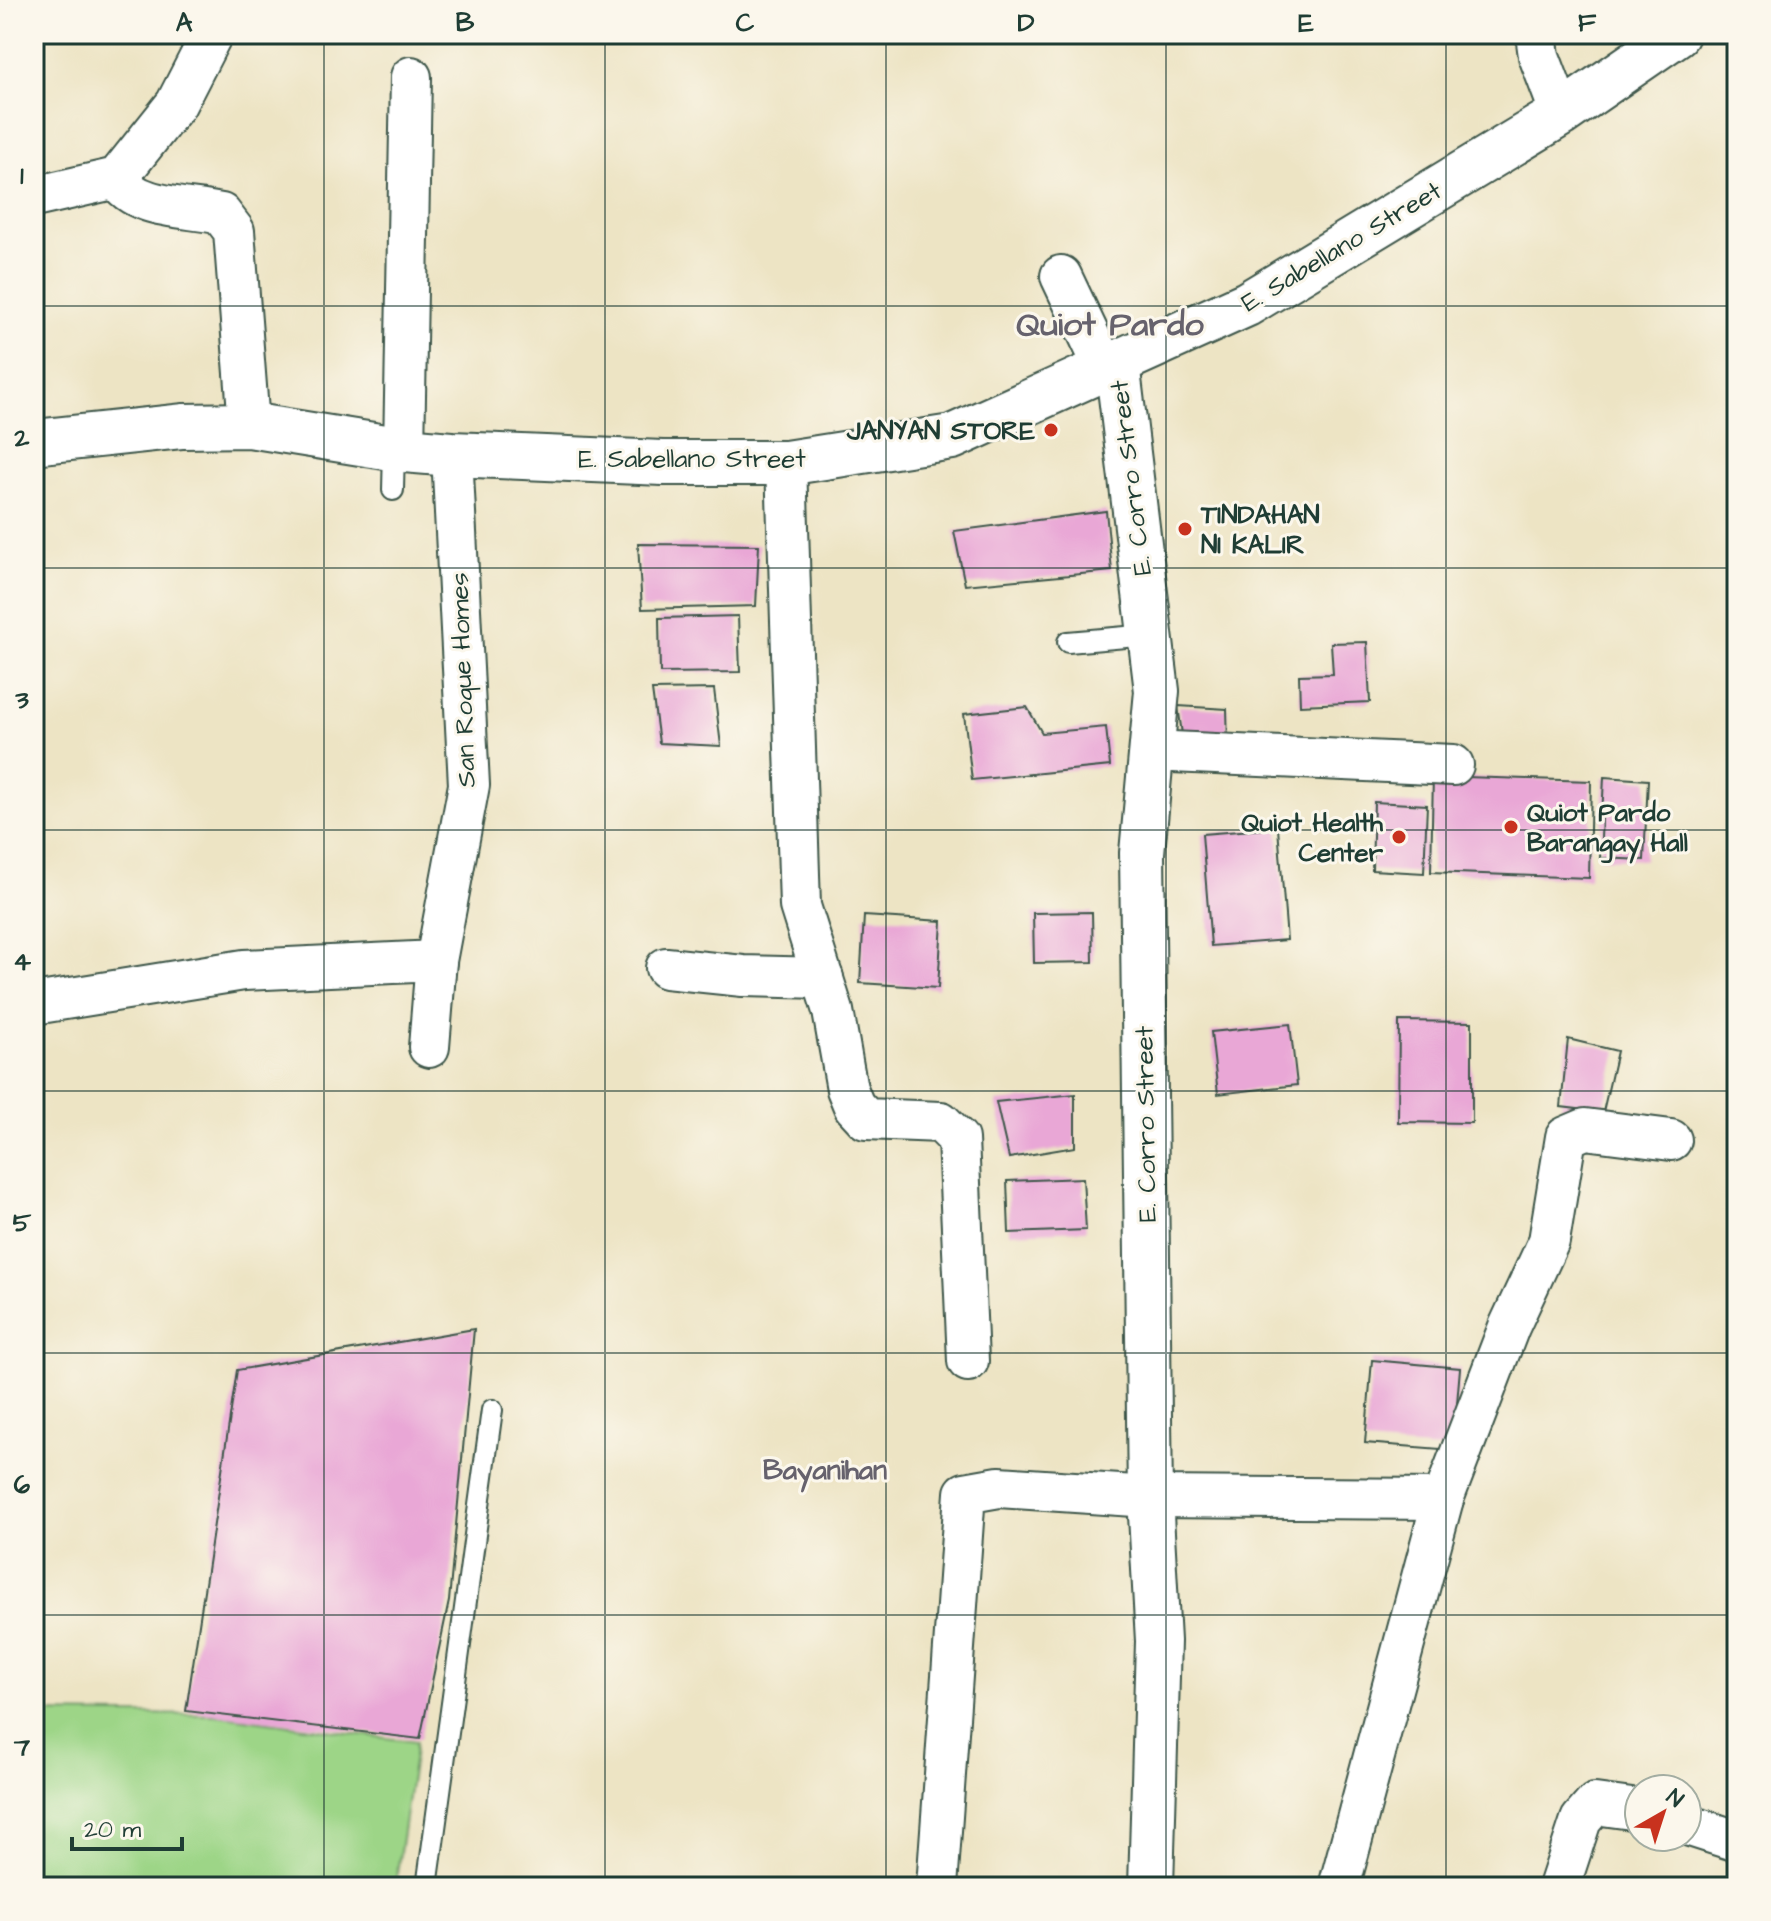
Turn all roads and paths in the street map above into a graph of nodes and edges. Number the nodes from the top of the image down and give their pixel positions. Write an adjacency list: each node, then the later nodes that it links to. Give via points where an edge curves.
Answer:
1 (212, 34): 6 (street, via 176,104)
2 (1536, 34): 5 (street)
3 (1677, 34): 5 (street, E. Sabellano Street)
4 (411, 77): 13 (street)
5 (1561, 114): 9 (street, E. Sabellano Street, via 1247,304)
6 (117, 178): 7 (street); 10 (street, via 124,192 138,199 221,214 234,231)
7 (34, 197)
8 (1061, 276): 9 (street)
9 (1111, 366): 14 (street, E. Sabellano Street, via 952,437); 15 (street, E. Corro Street)
10 (249, 425): 11 (street, E. Sabellano Street, via 183,426); 13 (street, E. Sabellano Street)
11 (34, 442)
12 (452, 454): 13 (street, E. Sabellano Street); 14 (street, E. Sabellano Street); 19 (street, San Roque Homes, via 469,785)
13 (397, 463)
14 (786, 463): 21 (street, via 800,906)
15 (1149, 635): 16 (lane); 17 (street, E. Corro Street, via 1157,691)
16 (1068, 642)
17 (1150, 751): 18 (street); 27 (street, E. Corro Street, via 1142,853)
18 (1453, 765)
19 (436, 961): 22 (street, via 244,970); 23 (street, San Roque Homes)
20 (666, 968): 21 (street)
21 (823, 978): 25 (street, via 854,1106 866,1119 941,1122 958,1139)
22 (34, 1004)
23 (429, 1047)
24 (1671, 1140): 28 (street, via 1602,1130 1566,1137 1549,1241 1509,1327)
25 (968, 1361)
26 (492, 1410): 32 (lane)
27 (1150, 1497): 28 (street); 33 (street, via 999,1487 965,1493); 34 (street, E. Corro Street, via 1158,1641)
28 (1443, 1499): 35 (street)
29 (1623, 1805): 36 (street, via 1595,1804 1581,1820)
30 (1703, 1830): 31 (street)
31 (1737, 1841)
32 (427, 1887)
33 (937, 1887)
34 (1151, 1887)
35 (1339, 1887)
36 (1559, 1887)

